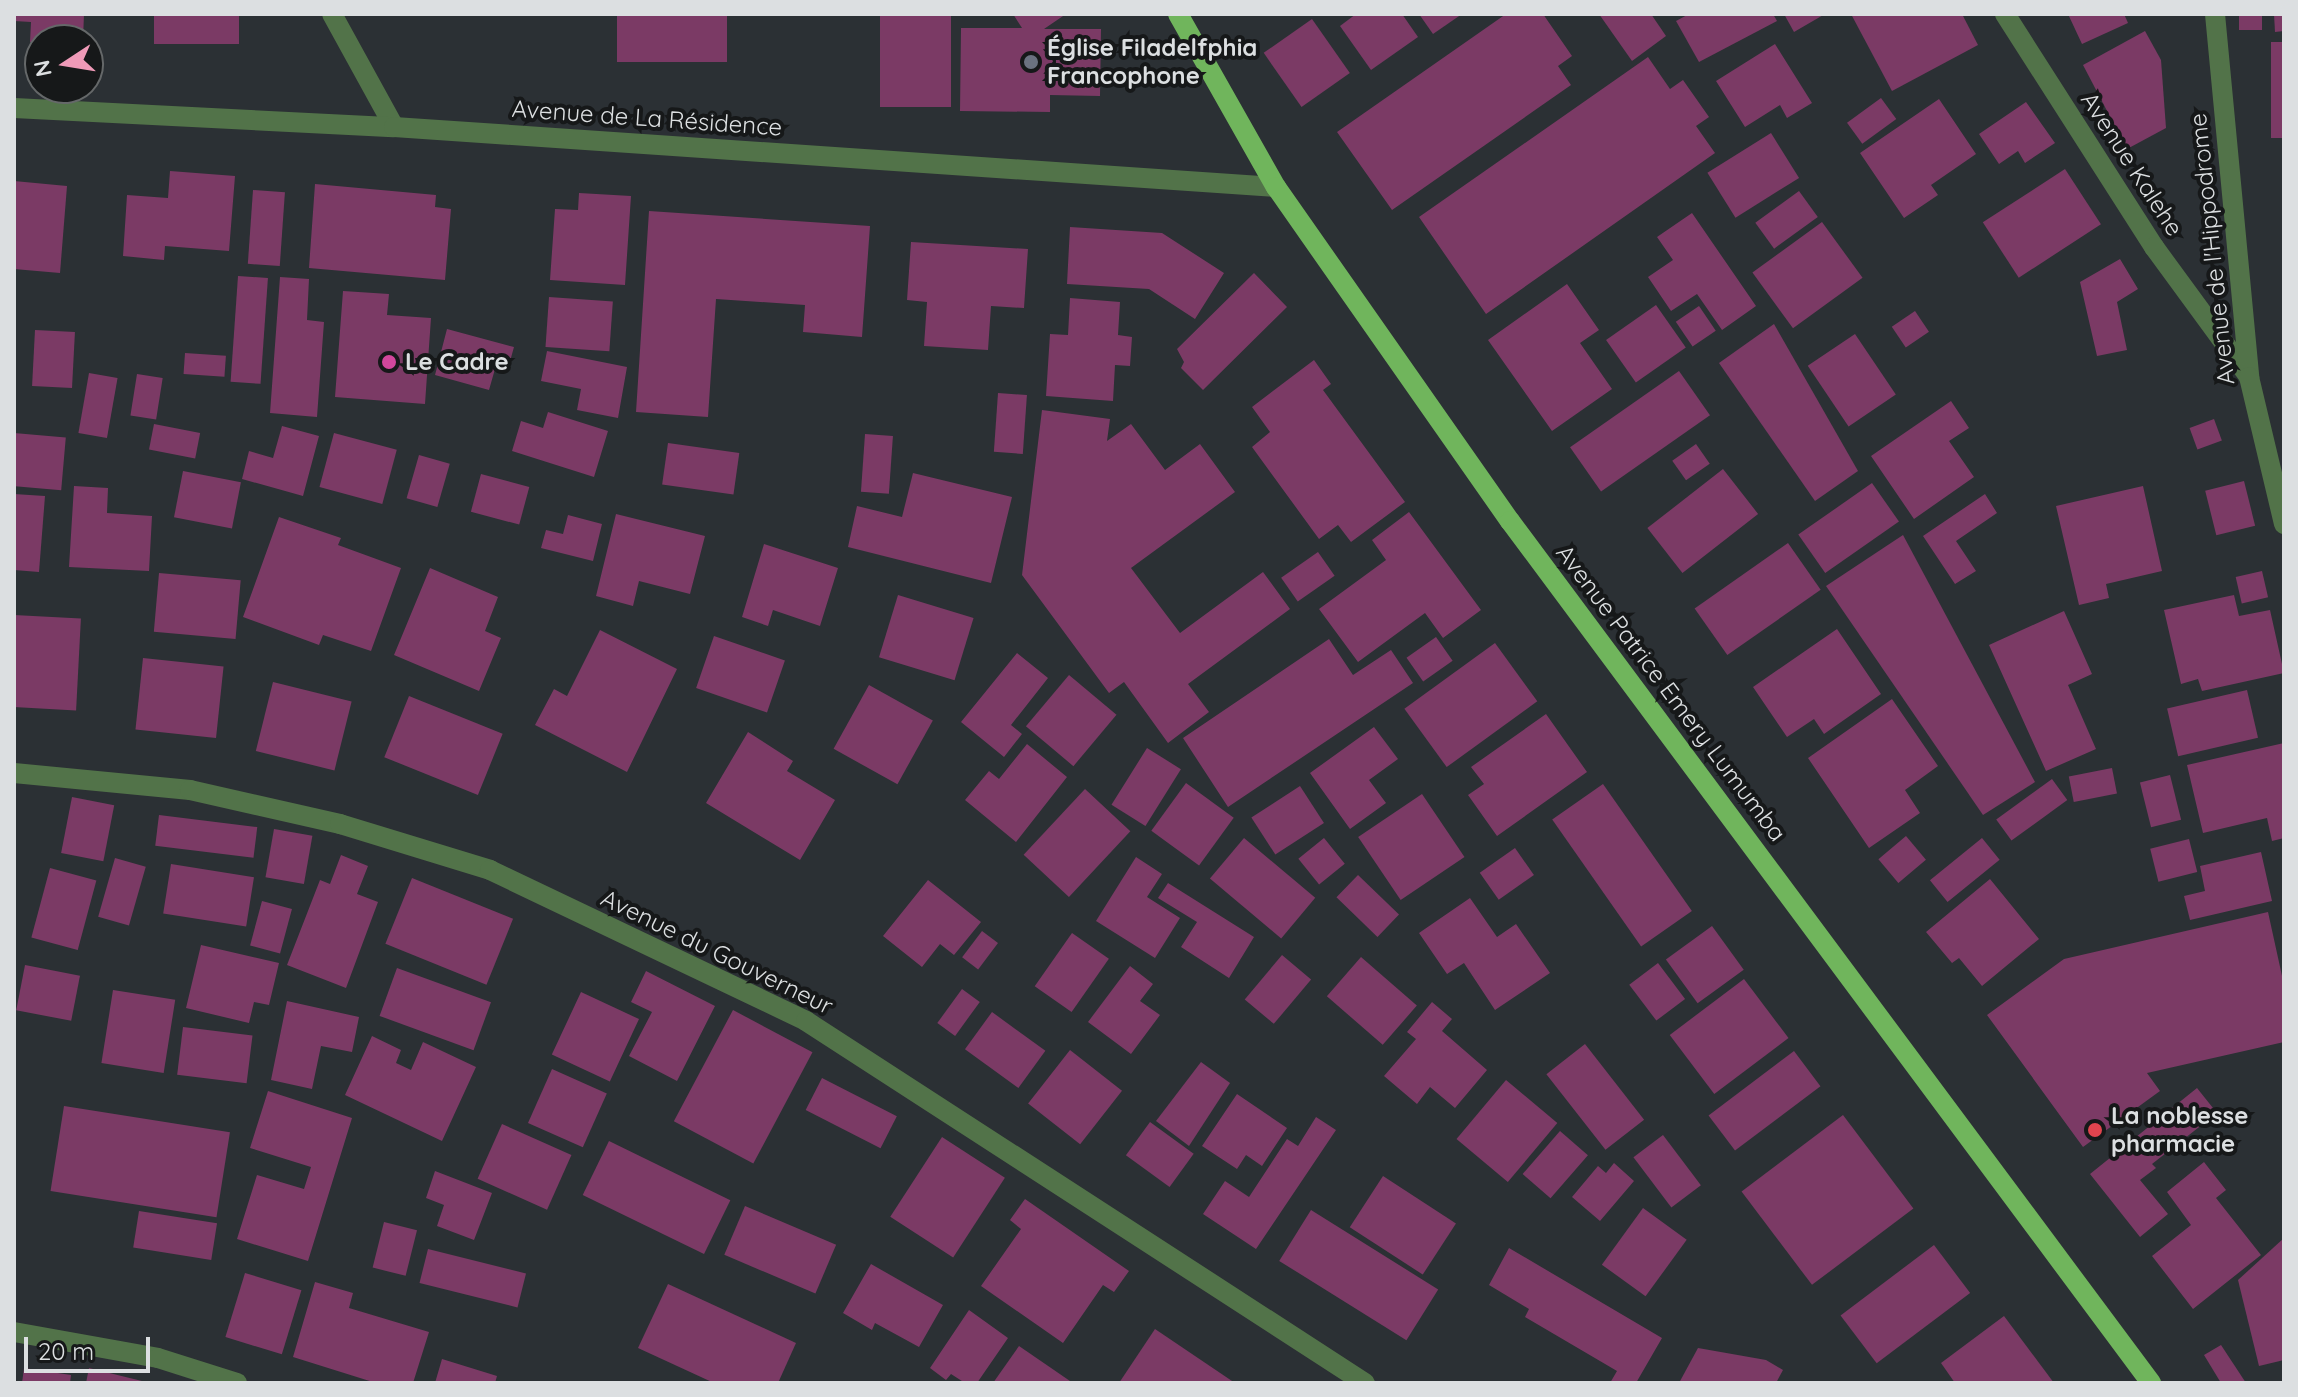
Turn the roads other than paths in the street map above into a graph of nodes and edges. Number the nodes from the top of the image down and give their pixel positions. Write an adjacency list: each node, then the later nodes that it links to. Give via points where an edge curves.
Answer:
1 (332, 14): 6 (street)
2 (1178, 14): 7 (main road, Avenue Patrice Emery Lumumba)
3 (2005, 14): 8 (street, Avenue Kalehe, via 2154,247)
4 (2215, 14): 8 (street, Avenue de l'Hippodrome)
5 (14, 108): 6 (street, Avenue de La Résidence)
6 (394, 127): 7 (street, Avenue de La Résidence)
7 (1276, 187): 14 (main road, Avenue Patrice Emery Lumumba, via 1510,521)
8 (2249, 377): 9 (street, Avenue de l'Hippodrome)
9 (2284, 524)
10 (14, 773): 13 (street, Avenue du Gouverneur, via 190,790 340,824 490,870 806,1021)
11 (14, 1332): 12 (street, via 158,1358)
12 (237, 1383)
13 (1365, 1383)
14 (2151, 1383)

